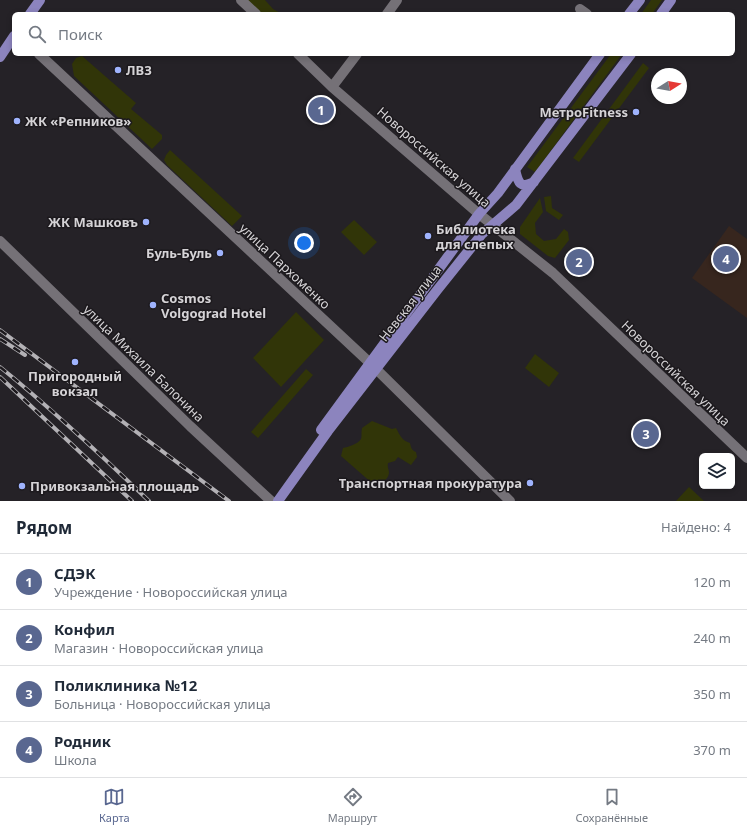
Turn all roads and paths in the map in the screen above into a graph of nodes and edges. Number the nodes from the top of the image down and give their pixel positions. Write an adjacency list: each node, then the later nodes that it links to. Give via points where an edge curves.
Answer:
1 (40, 0): 6 (main road)
2 (241, 0): 7 (street)
3 (397, 0): 8 (street)
4 (640, 0): 9 (main road)
5 (672, 0): 10 (main road)
6 (31, 12)
7 (254, 12)
8 (388, 12)
9 (631, 12)
10 (663, 12)
11 (12, 39): 17 (main road)
12 (41, 56): 24 (street, улица Пархоменко)
13 (300, 56): 18 (street, Новороссийская улица)
14 (355, 56): 18 (street)
15 (599, 56): 19 (main road, Невская улица)
16 (629, 56): 20 (main road, Невская улица)
17 (0, 57)
18 (332, 87): 21 (street, Новороссийская улица)
19 (515, 169): 20 (main road, via 520,184); 21 (main road, Невская улица)
20 (534, 182): 22 (main road, Невская улица, via 516,205)
21 (479, 214): 22 (street, Новороссийская улица); 24 (main road, Невская улица)
22 (492, 224): 24 (main road, Невская улица); 25 (street, Новороссийская улица, via 553,273)
23 (0, 241): 26 (street, улица Михаила Балонина, via 190,426)
24 (373, 366): 26 (main road, Невская улица); 27 (street, улица Пархоменко)
25 (747, 458)
26 (273, 500)
27 (510, 501)

